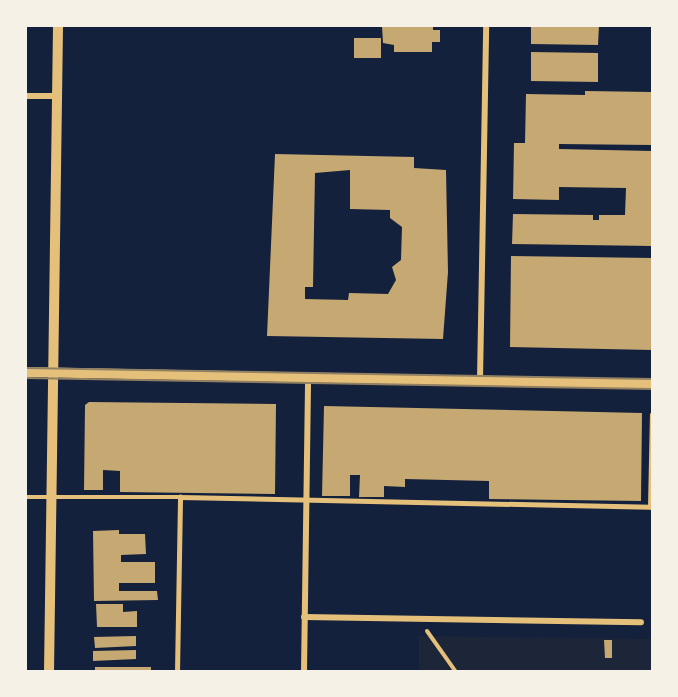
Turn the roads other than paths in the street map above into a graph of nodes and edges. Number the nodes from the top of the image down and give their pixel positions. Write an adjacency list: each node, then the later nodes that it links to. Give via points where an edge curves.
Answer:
1 (57, 26): 4 (street)
2 (486, 26): 8 (street)
3 (26, 96): 4 (street)
4 (57, 96): 6 (street)
5 (26, 372): 6 (street)
6 (53, 372): 7 (street); 11 (street)
7 (308, 377): 8 (street); 14 (street)
8 (480, 380): 9 (street)
9 (652, 384)
10 (652, 415): 14 (lane, via 650,507)
11 (51, 496): 12 (lane); 13 (lane); 17 (street)
12 (26, 497)
13 (180, 497): 14 (lane); 18 (lane)
14 (306, 497): 15 (street)
15 (304, 617): 16 (street); 19 (street)
16 (641, 622)
17 (49, 672)
18 (177, 672)
19 (304, 672)

